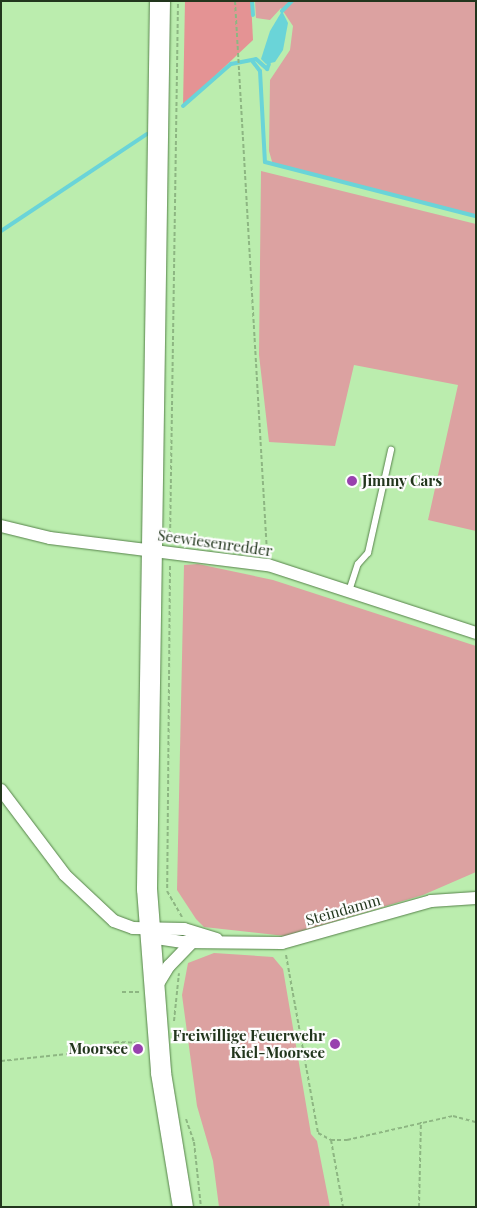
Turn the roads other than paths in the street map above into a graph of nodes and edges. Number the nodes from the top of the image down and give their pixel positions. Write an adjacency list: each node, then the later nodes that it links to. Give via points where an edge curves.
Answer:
1 (160, 1): 4 (main road)
2 (391, 450): 5 (lane, via 368,553 358,564)
3 (1, 526): 4 (street, Seewiesenredder, via 72,540)
4 (162, 551): 5 (street, Seewiesenredder, via 268,565); 9 (main road)
5 (349, 591): 6 (street, Seewiesenredder)
6 (476, 633)
7 (1, 790): 9 (street, via 88,900 120,924)
8 (476, 898): 10 (street, Steindamm, via 431,901 282,943)
9 (149, 929): 10 (street, Steindamm, via 184,929); 11 (street, Steindamm, via 163,939); 12 (main road)
10 (219, 940): 11 (street, Steindamm)
11 (191, 943): 12 (street, via 169,966)
12 (154, 991): 13 (main road, via 166,1112)
13 (183, 1207)

